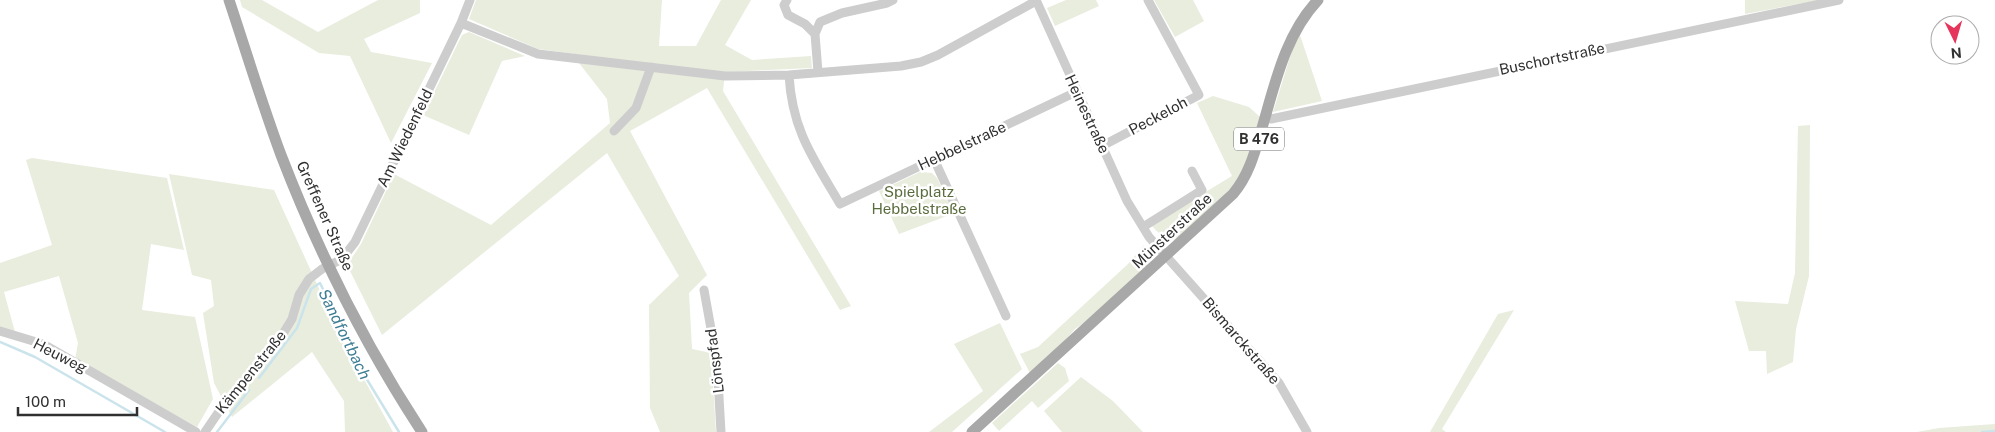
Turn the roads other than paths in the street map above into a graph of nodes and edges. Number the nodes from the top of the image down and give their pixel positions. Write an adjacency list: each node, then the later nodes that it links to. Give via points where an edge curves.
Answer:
1 (229, 0): 22 (main road, Greffener Straße, via 282,155)
2 (470, 0): 9 (street, Am Wiedenfeld)
3 (787, 0): 10 (street, via 784,5 788,15 805,24)
4 (892, 0): 10 (street, via 820,22)
5 (1148, 0): 17 (street, Peckeloh, via 1198,95)
6 (1318, 0): 15 (main road, Münsterstraße / B 476, via 1293,36)
7 (1839, 0): 15 (street, Buschortstraße, via 1271,119)
8 (1036, 1): 12 (street, via 921,62); 14 (street, Heinestraße)
9 (461, 23): 11 (street, via 538,54); 22 (street, Am Wiedenfeld, via 354,242 342,259)
10 (814, 34): 12 (street)
11 (651, 66): 13 (street, via 725,76); 16 (street, via 636,108)
12 (818, 72): 13 (street)
13 (789, 75): 18 (street, Hebbelstraße, via 795,119 807,148 840,204)
14 (1076, 92): 17 (street, Heinestraße); 18 (street, Hebbelstraße)
15 (1265, 117): 21 (main road, Münsterstraße / B 476, via 1249,169 1239,187)
16 (614, 131)
17 (1102, 146): 20 (street, Heinestraße)
18 (934, 159): 24 (street)
19 (1192, 171): 20 (street, via 1202,190)
20 (1143, 227): 21 (street, Heinestraße)
21 (1167, 256): 30 (main road, Münsterstraße / B 476); 31 (street, Bismarckstraße, via 1279,383)
22 (329, 266): 27 (street, Kämpenstraße, via 309,279 281,337); 28 (main road, Greffener Straße, via 374,354)
23 (704, 290): 29 (street, Lönspfad, via 718,362)
24 (1006, 316)
25 (0, 331): 26 (street, Heuweg, via 42,344)
26 (196, 432)
27 (205, 432)
28 (422, 432)
29 (721, 432)
30 (972, 432)
31 (1307, 432)

